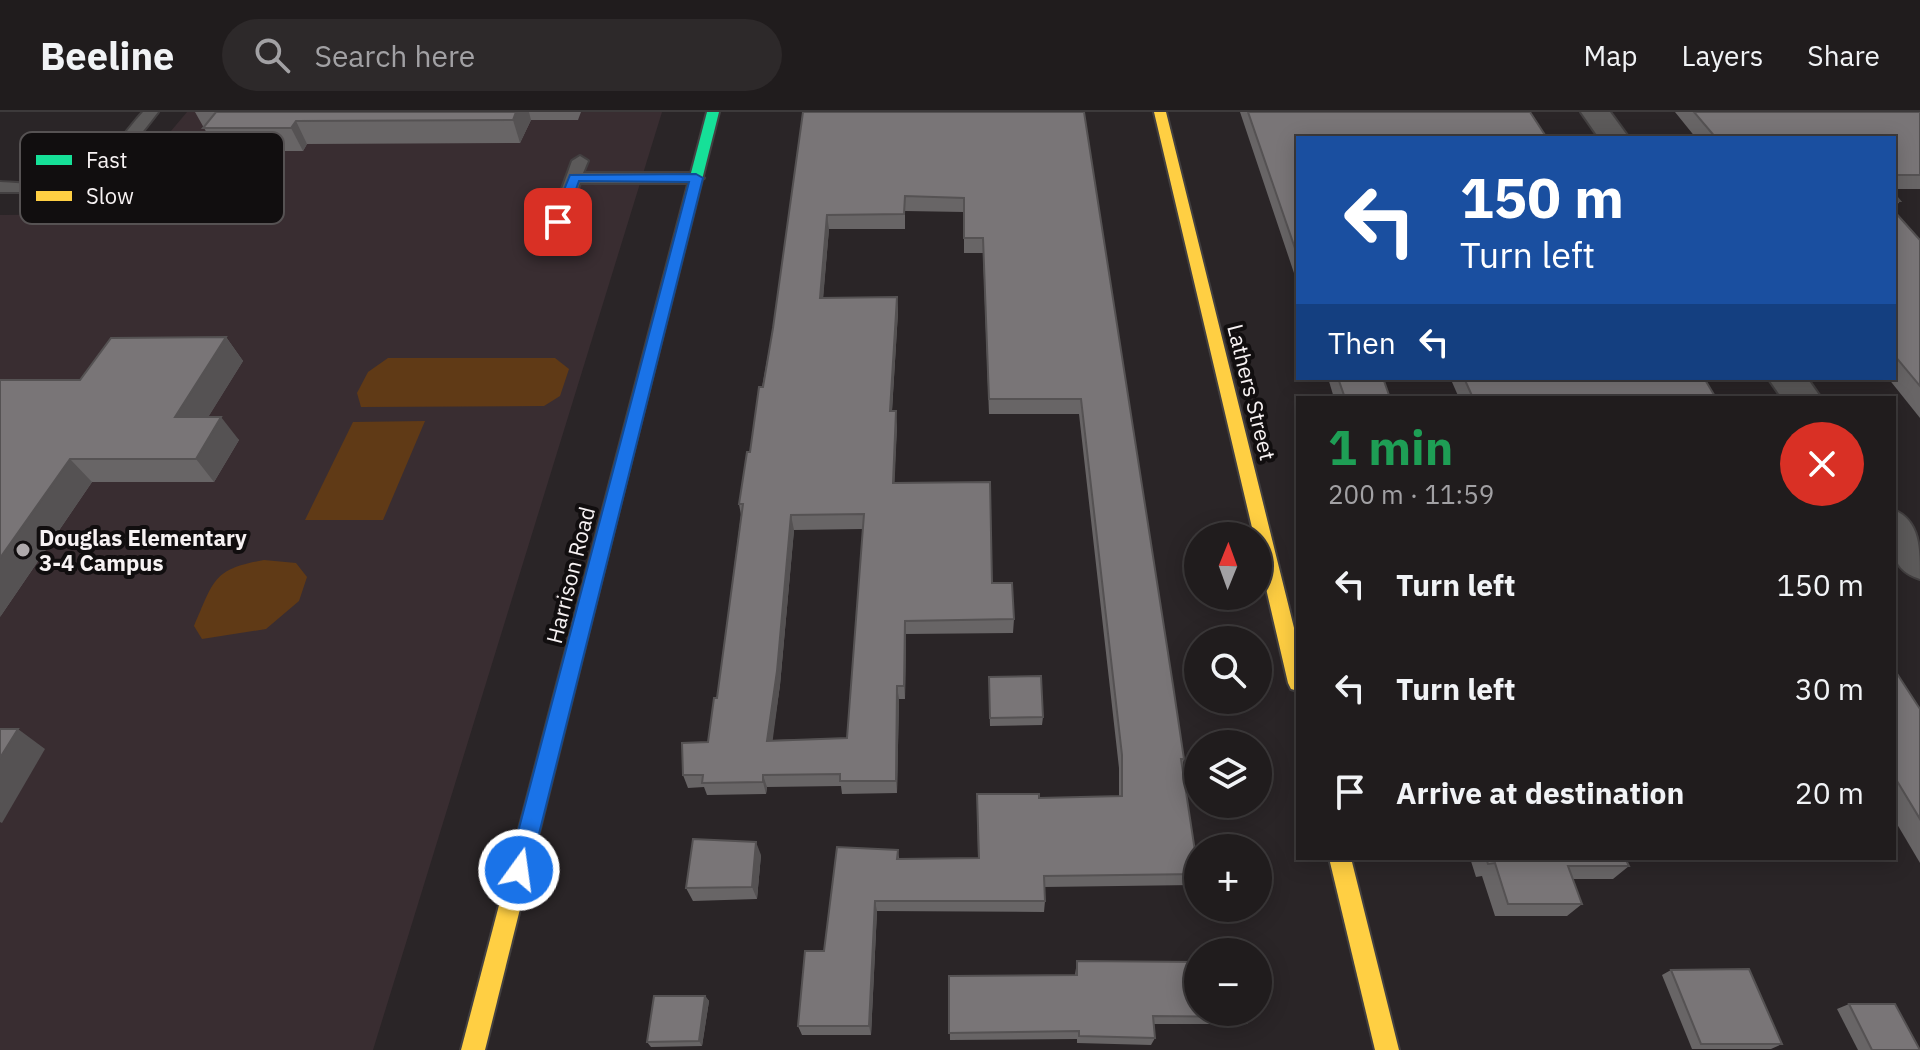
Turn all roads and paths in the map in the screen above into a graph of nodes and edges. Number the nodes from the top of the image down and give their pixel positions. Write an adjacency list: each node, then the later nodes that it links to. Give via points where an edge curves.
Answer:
1 (151, 112): 5 (lane)
2 (713, 112): 7 (street, Harrison Road)
3 (1160, 112): 11 (street, Lathers Street)
4 (1595, 112): 6 (street)
5 (132, 132)
6 (1613, 136)
7 (696, 178): 8 (lane, via 577,170); 13 (street, Harrison Road)
8 (558, 222)
9 (1896, 529): 10 (street)
10 (1920, 562)
11 (1296, 675)
12 (1340, 860): 14 (street)
13 (473, 1050)
14 (1387, 1050)

